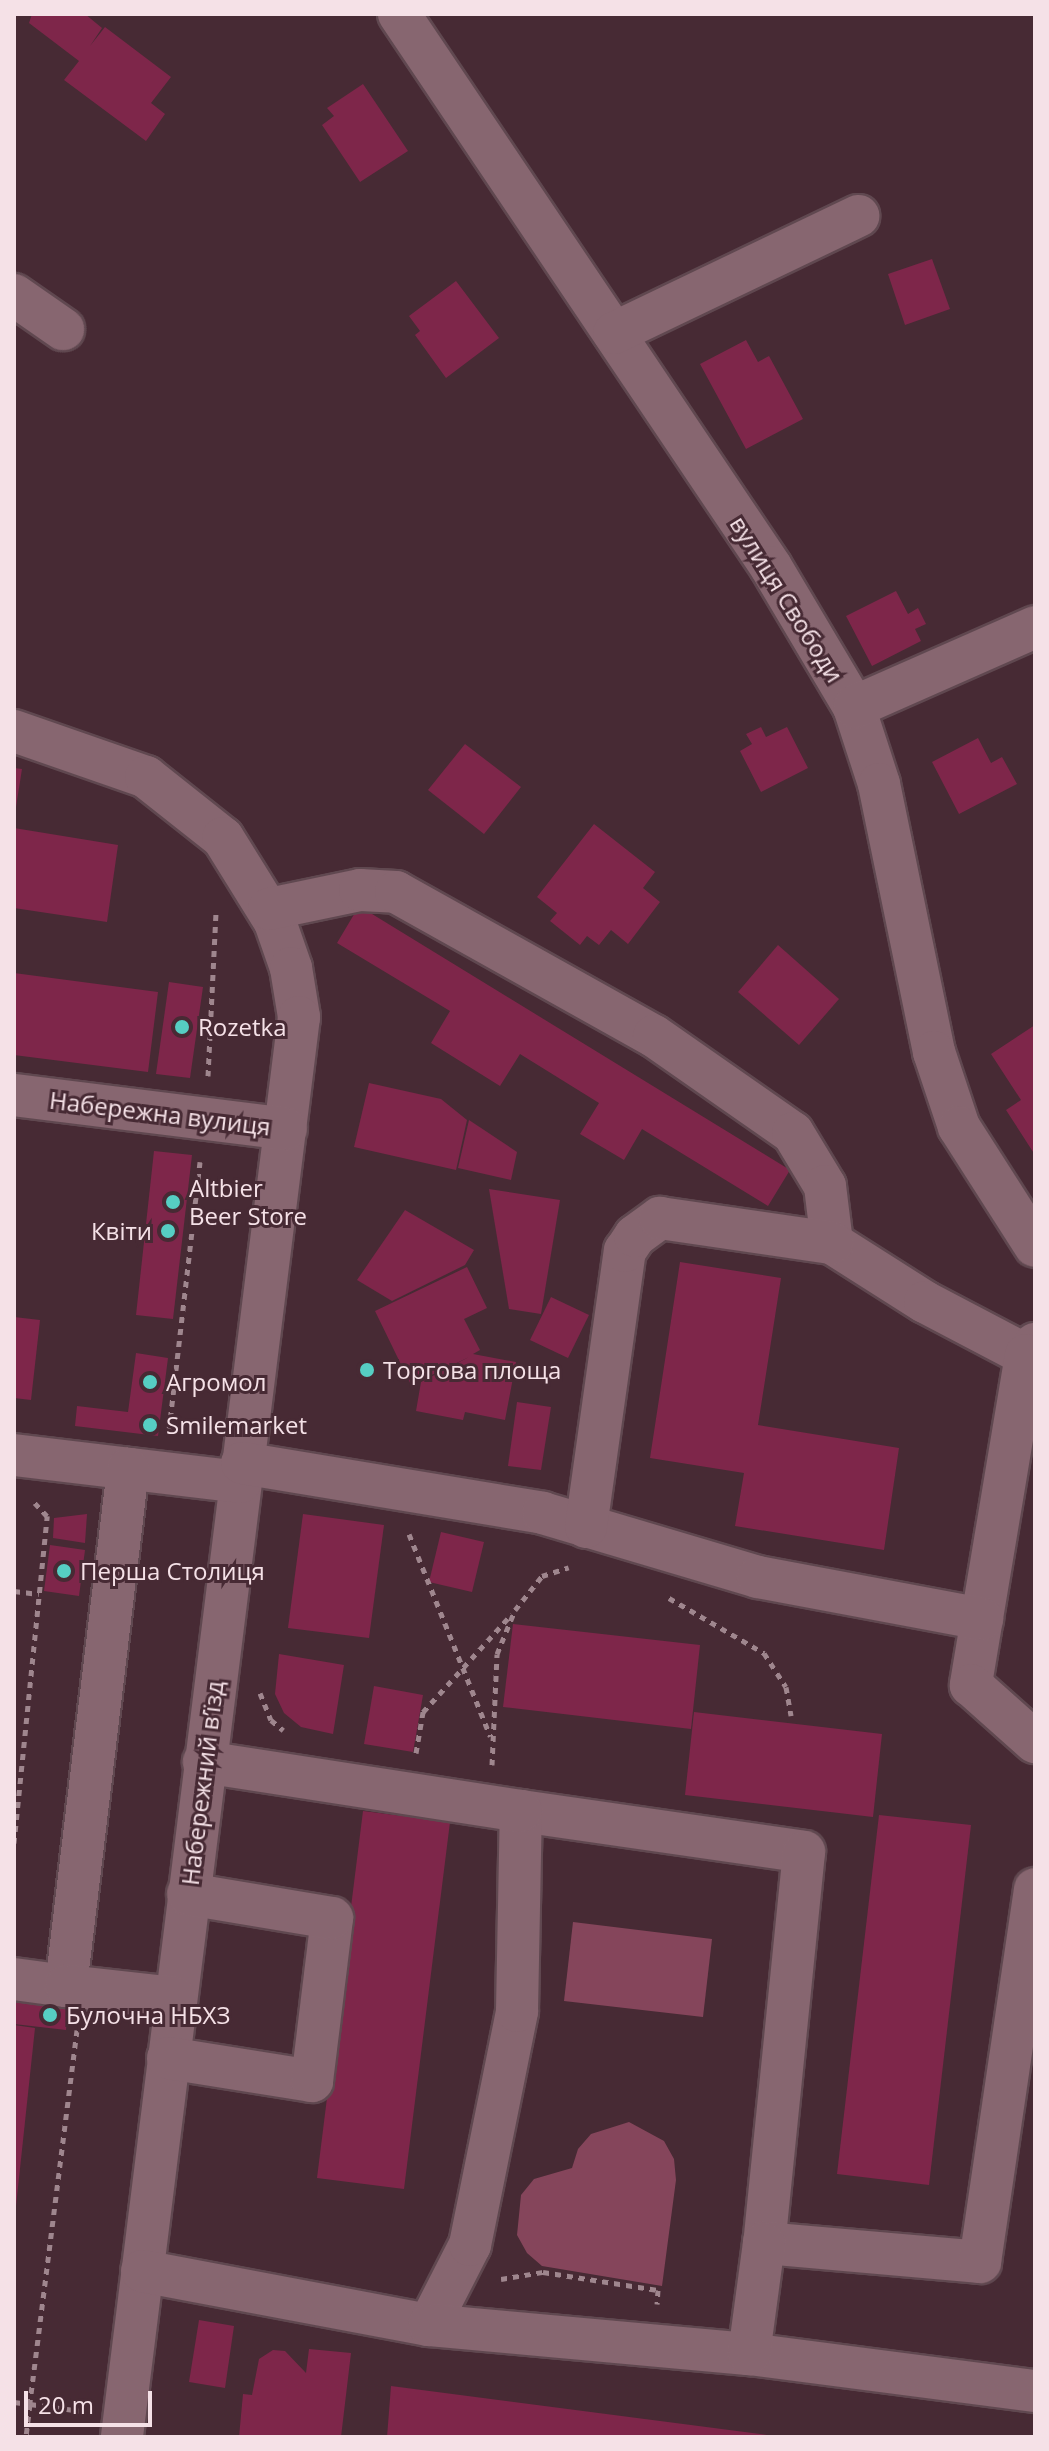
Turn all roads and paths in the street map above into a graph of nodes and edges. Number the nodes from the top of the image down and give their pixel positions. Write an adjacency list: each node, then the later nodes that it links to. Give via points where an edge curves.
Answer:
1 (399, 14): 5 (street, вулиця Свободи)
2 (858, 216): 5 (street)
3 (14, 295): 4 (street)
4 (63, 329)
5 (614, 333): 7 (street, вулиця Свободи, via 771,567)
6 (1035, 627): 7 (street)
7 (854, 707): 13 (street, вулиця Свободи, via 879,784 934,1052 959,1127)
8 (14, 731): 9 (street, Набережна вулиця, via 146,777 187,804 223,838)
9 (269, 909): 11 (street, Набережна вулиця, via 291,968 299,1017); 12 (street, via 360,890 396,892 426,904 654,1036 793,1133 825,1186)
10 (14, 1095): 11 (street, Набережна вулиця)
11 (286, 1129): 17 (street, Набережний в’їзд)
12 (832, 1243): 14 (street, via 925,1302); 20 (street, via 660,1218 635,1236 625,1251)
13 (1035, 1246)
14 (1030, 1349): 25 (street)
15 (14, 1455): 16 (street)
16 (128, 1469): 17 (street); 40 (street)
17 (241, 1472): 20 (street, via 543,1513); 33 (street, Набережний в’їзд)
18 (26, 1502): 23 (path, via 38,1504 47,1516)
19 (408, 1531): 26 (path)
20 (578, 1543): 24 (path, via 581,1563 542,1576); 25 (street)
21 (14, 1591): 23 (path)
22 (655, 1592): 28 (path, via 764,1653 786,1687)
23 (39, 1594): 36 (path)
24 (515, 1610): 26 (path); 30 (path, via 497,1654)
25 (982, 1619): 31 (street, via 971,1685)
26 (462, 1669): 30 (path); 32 (path, via 423,1712)
27 (259, 1685): 29 (path, via 271,1720)
28 (791, 1716)
29 (290, 1736)
30 (491, 1739): 34 (path)
31 (1035, 1742)
32 (414, 1761)
33 (204, 1762): 35 (street); 38 (street, Набережний в’їзд)
34 (493, 1773)
35 (521, 1811): 43 (street, via 804,1852); 45 (street, via 517,2011 470,2245)
36 (14, 1843)
37 (1035, 1889): 43 (street, via 980,2262)
38 (188, 1894): 41 (street, Набережний в’їзд); 42 (street, via 332,1918 312,2081)
39 (14, 1979): 40 (street)
40 (66, 1986): 41 (street)
41 (175, 1998): 42 (street, Набережний в’їзд)
42 (168, 2058): 44 (street, Набережний в’їзд)
43 (764, 2243): 46 (street)
44 (142, 2271): 45 (street); 50 (street, Набережний в’їзд)
45 (429, 2325): 46 (street)
46 (749, 2354): 47 (street)
47 (1035, 2391)
48 (14, 2402): 49 (path, via 30,2404)
49 (26, 2437)
50 (122, 2437)

